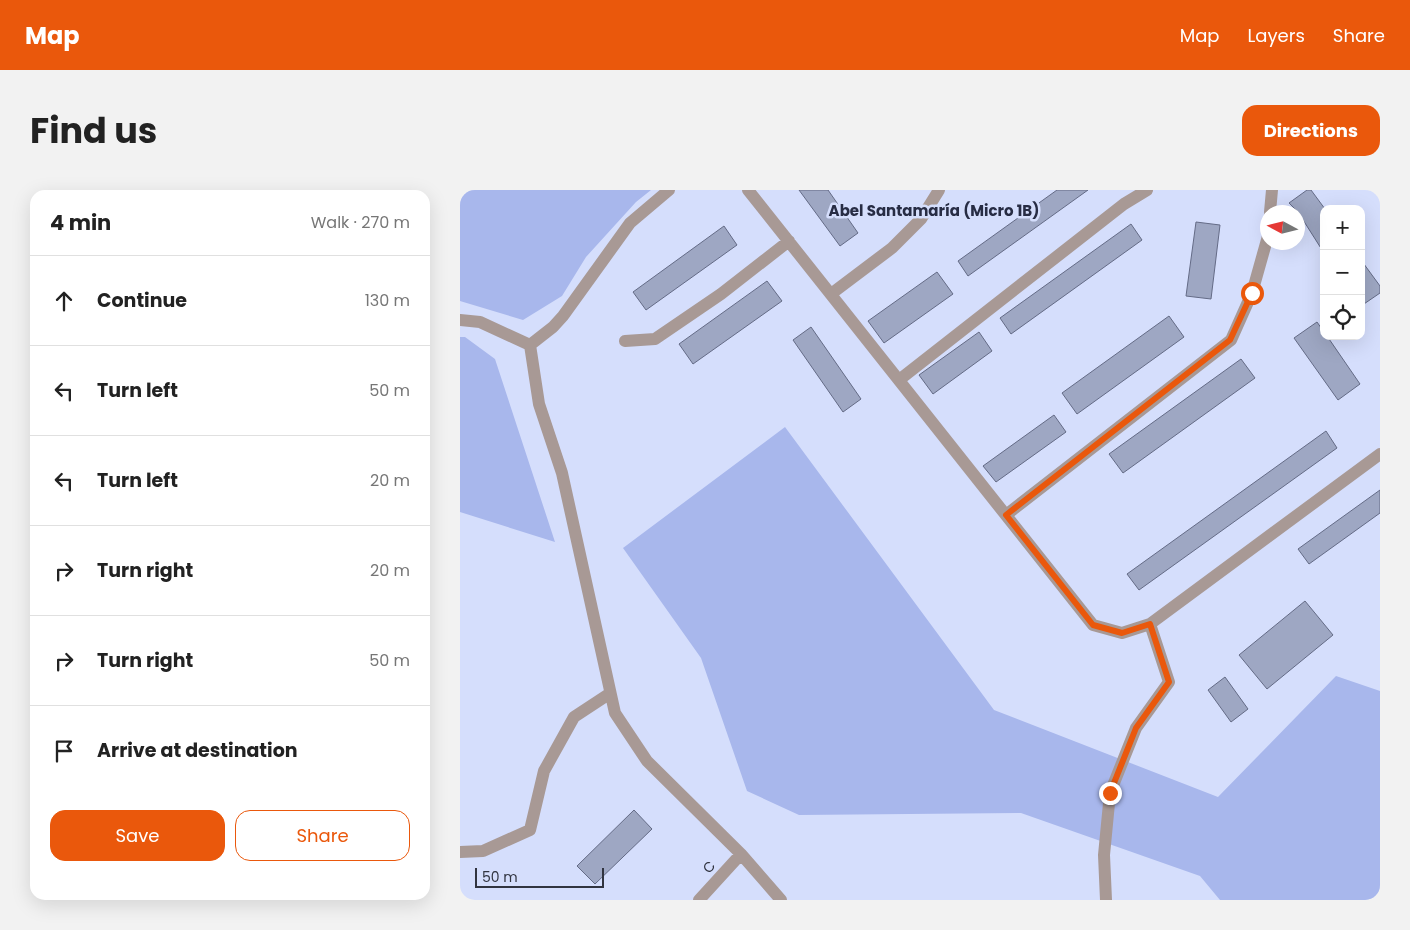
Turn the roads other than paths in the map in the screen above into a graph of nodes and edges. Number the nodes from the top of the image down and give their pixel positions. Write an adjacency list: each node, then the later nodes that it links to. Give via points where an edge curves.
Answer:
1 (669, 190): 12 (street, via 630,223 563,316)
2 (748, 190): 7 (street)
3 (939, 190): 9 (street, via 921,219 892,248)
4 (1147, 190): 13 (street, via 1124,204)
5 (1272, 190): 6 (street)
6 (1271, 205)
7 (790, 241): 9 (street); 11 (street, via 705,306 655,339)
8 (1264, 250): 15 (street, via 1252,293 1230,340)
9 (831, 294): 13 (street)
10 (460, 320): 12 (street, via 480,322)
11 (625, 341)
12 (530, 345): 17 (street, via 539,404 562,473)
13 (899, 380): 15 (street)
14 (1380, 454): 16 (street)
15 (1006, 515): 16 (street, via 1093,625 1122,633)
16 (1150, 624): 22 (street, via 1169,682 1136,728 1110,793 1104,855)
17 (610, 694): 18 (street, via 574,716 544,771 530,830 483,851); 19 (street, via 615,713 647,762)
18 (460, 852)
19 (741, 854): 20 (street, C); 21 (street)
20 (699, 900)
21 (781, 900)
22 (1106, 900)

